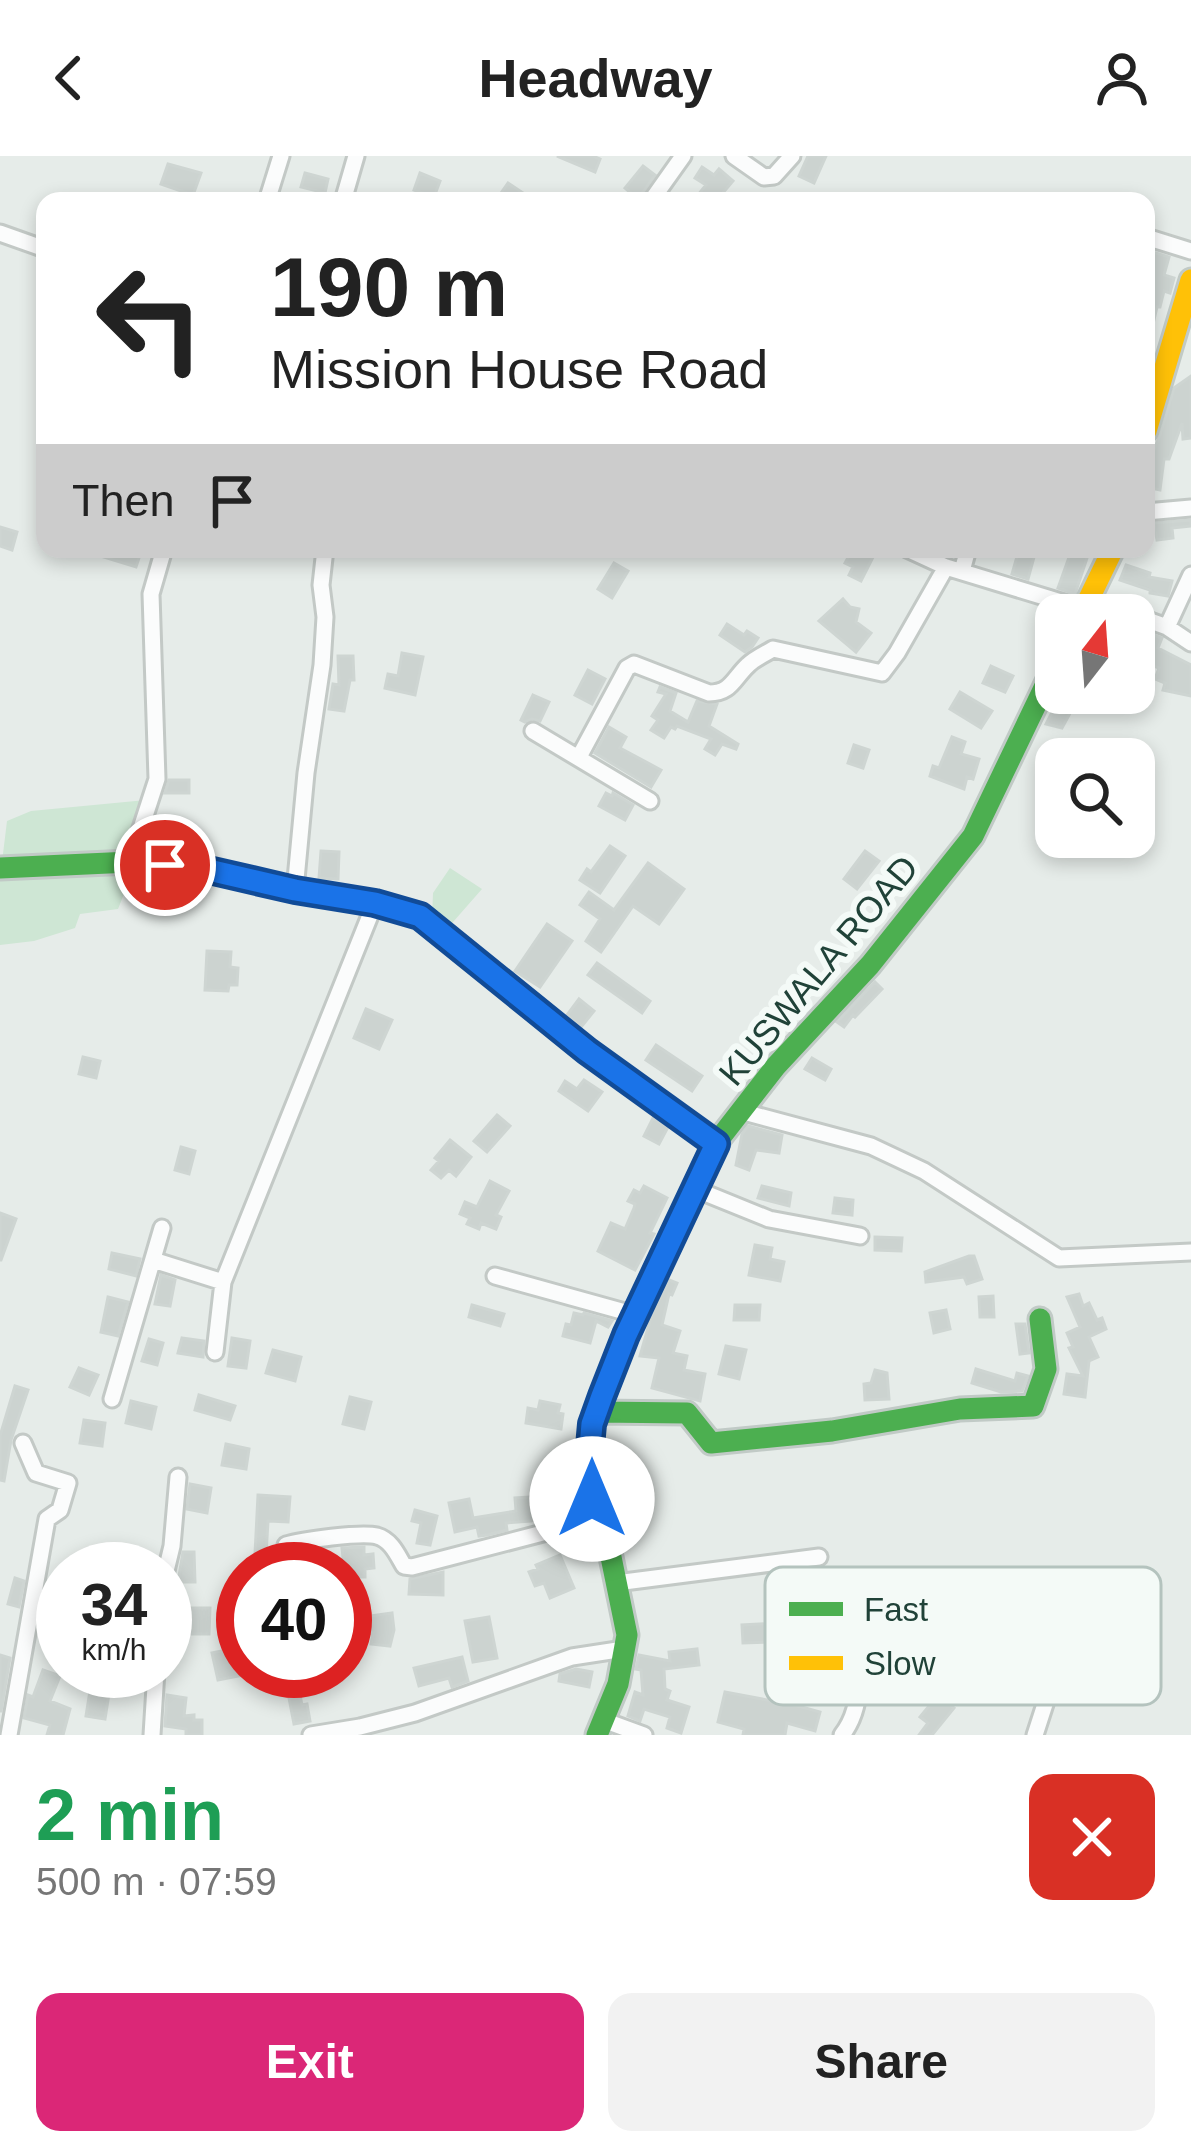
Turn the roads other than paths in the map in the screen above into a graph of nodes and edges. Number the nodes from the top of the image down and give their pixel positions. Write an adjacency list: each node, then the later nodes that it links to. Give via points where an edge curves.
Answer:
1 (281, 156): 6 (street)
2 (356, 156): 7 (street)
3 (683, 156): 8 (street)
4 (734, 156): 5 (street, via 764,177)
5 (792, 156)
6 (270, 192)
7 (346, 192)
8 (657, 192)
9 (0, 233): 11 (street)
10 (1155, 240): 12 (street)
11 (36, 246)
12 (1191, 251)
13 (1191, 280): 14 (street)
14 (1155, 368)
15 (1191, 508): 16 (street)
16 (1155, 511)
17 (162, 558): 34 (street, via 152,595 157,779)
18 (324, 558): 36 (street, via 322,665)
19 (929, 558): 22 (street)
20 (962, 558): 22 (street)
21 (1109, 558): 25 (street)
22 (954, 569): 24 (street); 32 (street, via 882,673 773,649 722,693 709,693 634,664)
23 (1191, 575): 26 (street)
24 (1038, 594)
25 (1092, 594)
26 (1186, 599): 28 (street)
27 (1155, 623): 28 (street)
28 (1167, 627): 29 (street)
29 (1191, 644)
30 (1035, 707): 38 (street, KUSWALA ROAD, via 974,836)
31 (533, 731): 32 (street)
32 (579, 757): 33 (street)
33 (650, 801)
34 (130, 862): 35 (street); 36 (street)
35 (0, 868)
36 (295, 890): 37 (street)
37 (375, 903): 39 (street, via 439,929); 46 (street)
38 (740, 1111): 39 (street, KUSWALA ROAD); 43 (street, via 871,1146 1059,1258)
39 (716, 1144): 40 (street, KUSWALA ROAD)
40 (695, 1189): 42 (street, via 769,1219); 47 (street, KUSWALA ROAD)
41 (161, 1228): 44 (street)
42 (860, 1236)
43 (1191, 1252)
44 (153, 1260): 46 (street); 50 (street)
45 (495, 1276): 47 (street)
46 (223, 1282): 49 (street)
47 (636, 1315): 51 (street, KUSWALA ROAD)
48 (1040, 1319): 51 (street, via 1046,1369 1033,1406 711,1443 687,1413)
49 (215, 1352)
50 (112, 1399)
51 (597, 1412): 54 (street, KUSWALA ROAD, via 588,1469)
52 (23, 1443): 64 (street, via 36,1473 68,1484 60,1510 47,1519)
53 (178, 1477): 55 (street)
54 (597, 1515): 56 (street, via 412,1567 376,1536); 58 (street, KUSWALA ROAD)
55 (172, 1542)
56 (296, 1542)
57 (819, 1557): 58 (street)
58 (616, 1582): 59 (street, KUSWALA ROAD)
59 (624, 1649): 63 (street, KUSWALA ROAD); 66 (street, via 572,1657 416,1713)
60 (154, 1698): 65 (street)
61 (856, 1705): 68 (street)
62 (1045, 1705): 69 (street)
63 (600, 1728): 67 (street)
64 (9, 1735)
65 (152, 1735)
66 (311, 1735)
67 (644, 1735)
68 (842, 1735)
69 (1034, 1735)

